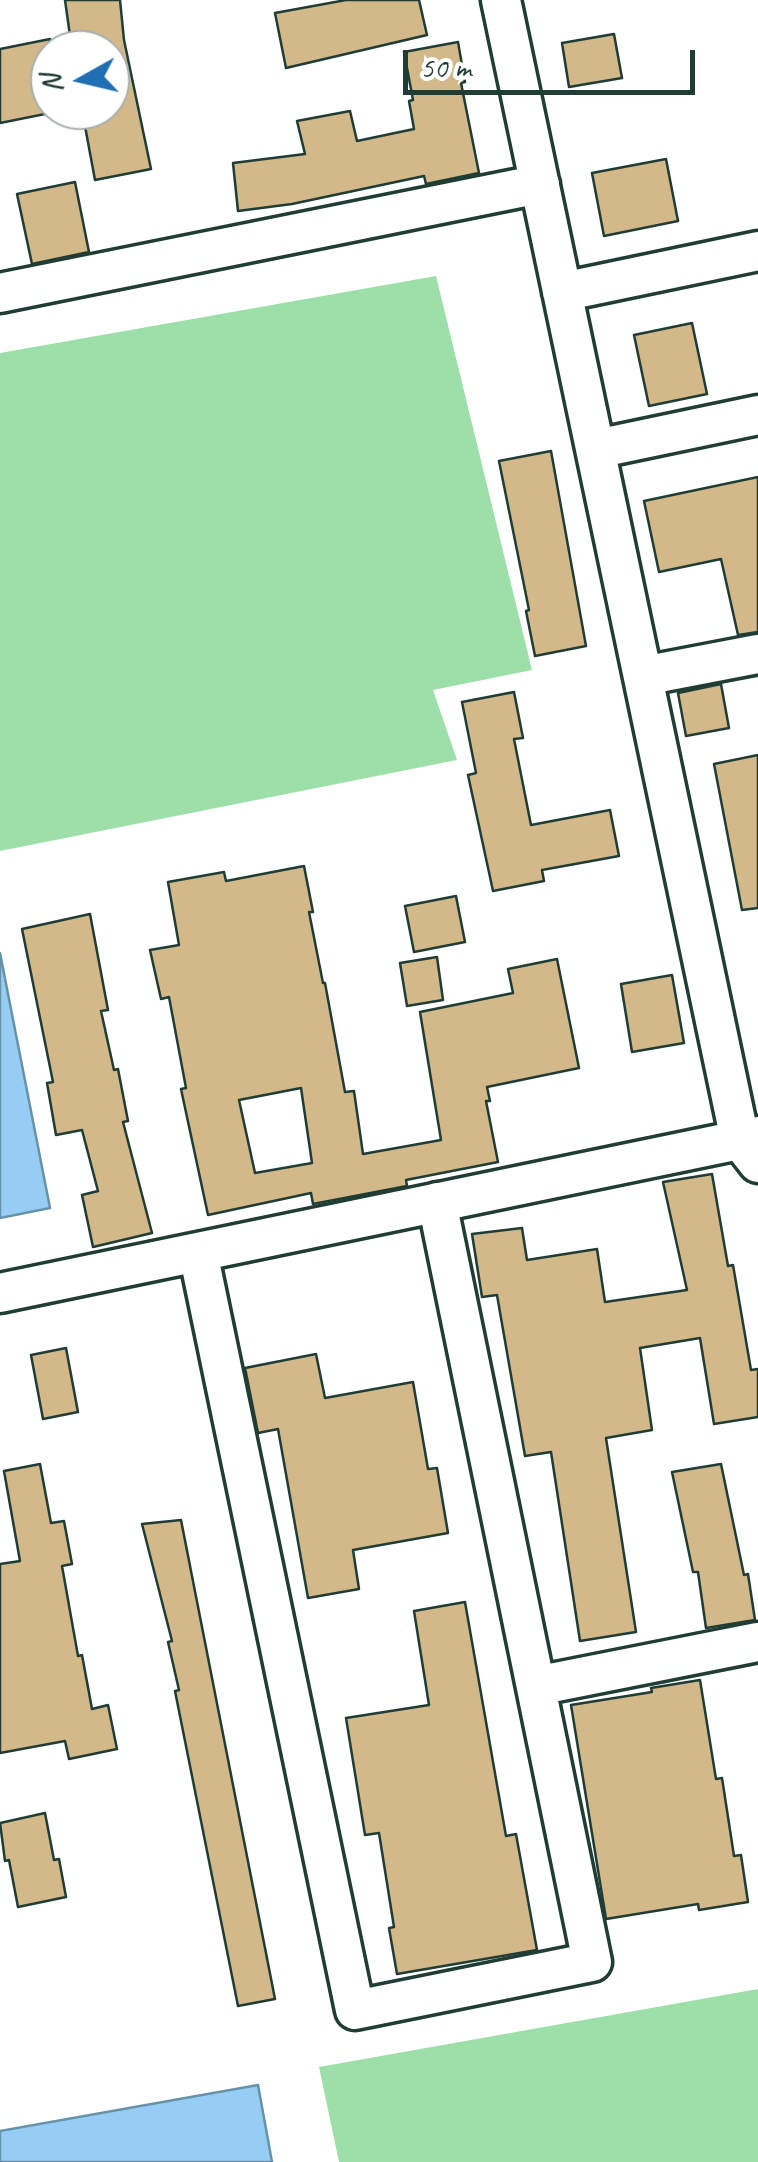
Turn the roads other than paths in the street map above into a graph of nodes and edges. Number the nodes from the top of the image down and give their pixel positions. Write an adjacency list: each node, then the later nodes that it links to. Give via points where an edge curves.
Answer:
1 (502, 0): 2 (street)
2 (540, 184): 4 (street); 5 (street)
3 (758, 251): 5 (street)
4 (0, 292)
5 (562, 292): 7 (street)
6 (758, 416): 7 (street)
7 (596, 450): 9 (street)
8 (758, 654): 9 (street)
9 (643, 676): 10 (street)
10 (752, 1146): 11 (street)
11 (437, 1202): 12 (street); 15 (street)
12 (198, 1252): 13 (street); 15 (street, via 354,2010 592,1962)
13 (0, 1293)
14 (758, 1642): 15 (street)
15 (536, 1686)

